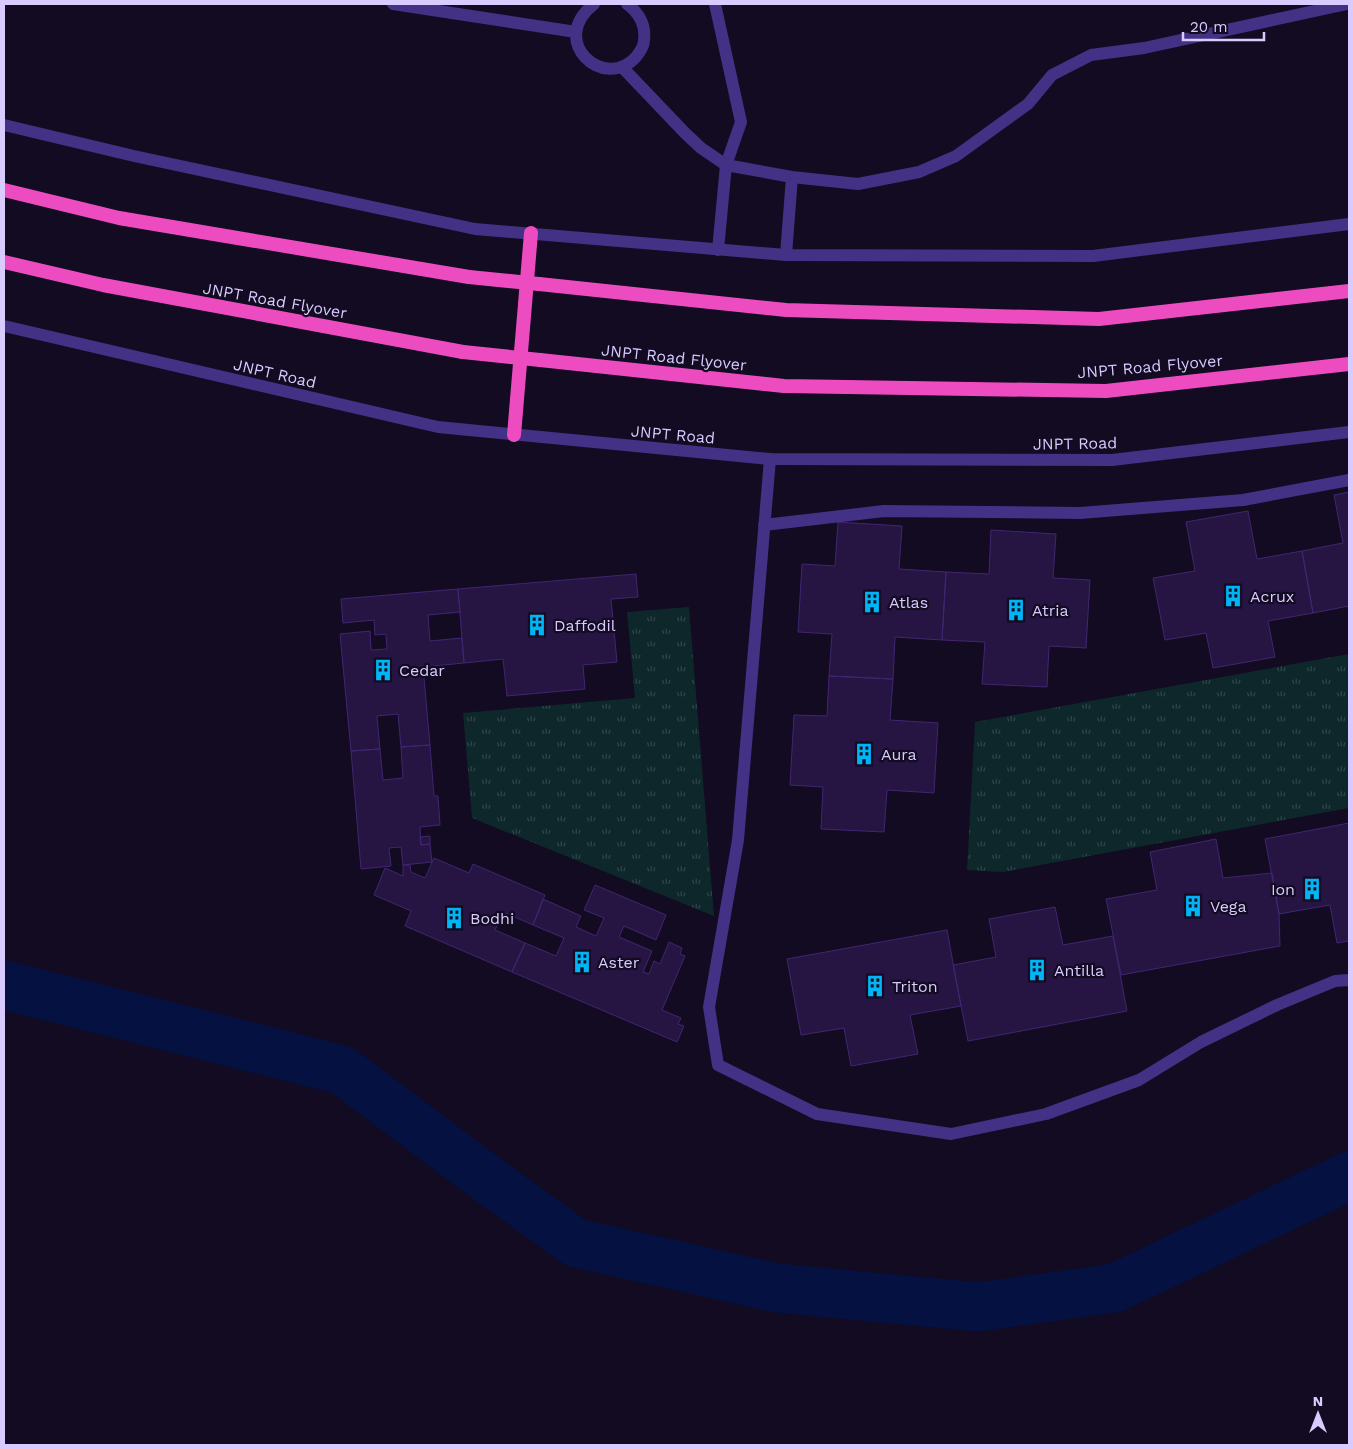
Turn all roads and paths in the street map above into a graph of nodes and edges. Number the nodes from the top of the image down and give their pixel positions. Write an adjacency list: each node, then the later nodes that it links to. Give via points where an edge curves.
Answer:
1 (393, 4): 7 (street)
2 (594, 4): 7 (street, via 578,20)
3 (715, 4): 10 (street, via 741,122)
4 (1347, 4): 6 (street)
5 (634, 6): 8 (street, via 642,20 644,43 632,62)
6 (1322, 6): 11 (street, via 1144,48 1091,55 1052,75 1028,104 956,156 919,172 858,184)
7 (576, 32): 8 (street, via 579,48 589,62 605,68)
8 (622, 67): 10 (street, via 701,148)
9 (4, 125): 14 (street, via 475,229)
10 (726, 164): 11 (street); 15 (street)
11 (792, 177): 16 (street)
12 (4, 190): 18 (highway, bridge, via 119,218 469,276 786,310 1099,319)
13 (1349, 224): 16 (street, via 1093,256)
14 (531, 233): 15 (street); 22 (highway)
15 (718, 250): 16 (street)
16 (786, 256)
17 (4, 262): 20 (highway, JNPT Road Flyover, bridge, via 103,286 463,352 784,386 1106,391)
18 (1349, 291)
19 (4, 326): 22 (street, JNPT Road, via 438,427)
20 (1349, 364)
21 (1349, 432): 23 (street, JNPT Road, via 1112,460)
22 (514, 435): 23 (street, JNPT Road)
23 (770, 459): 25 (street)
24 (1349, 480): 25 (street, via 1243,500 1080,513 884,511)
25 (764, 525): 26 (street, via 738,840 709,1007 718,1065 817,1114 950,1134 1046,1114 1139,1080 1202,1042 1277,1005 1335,981)
26 (1349, 980)

